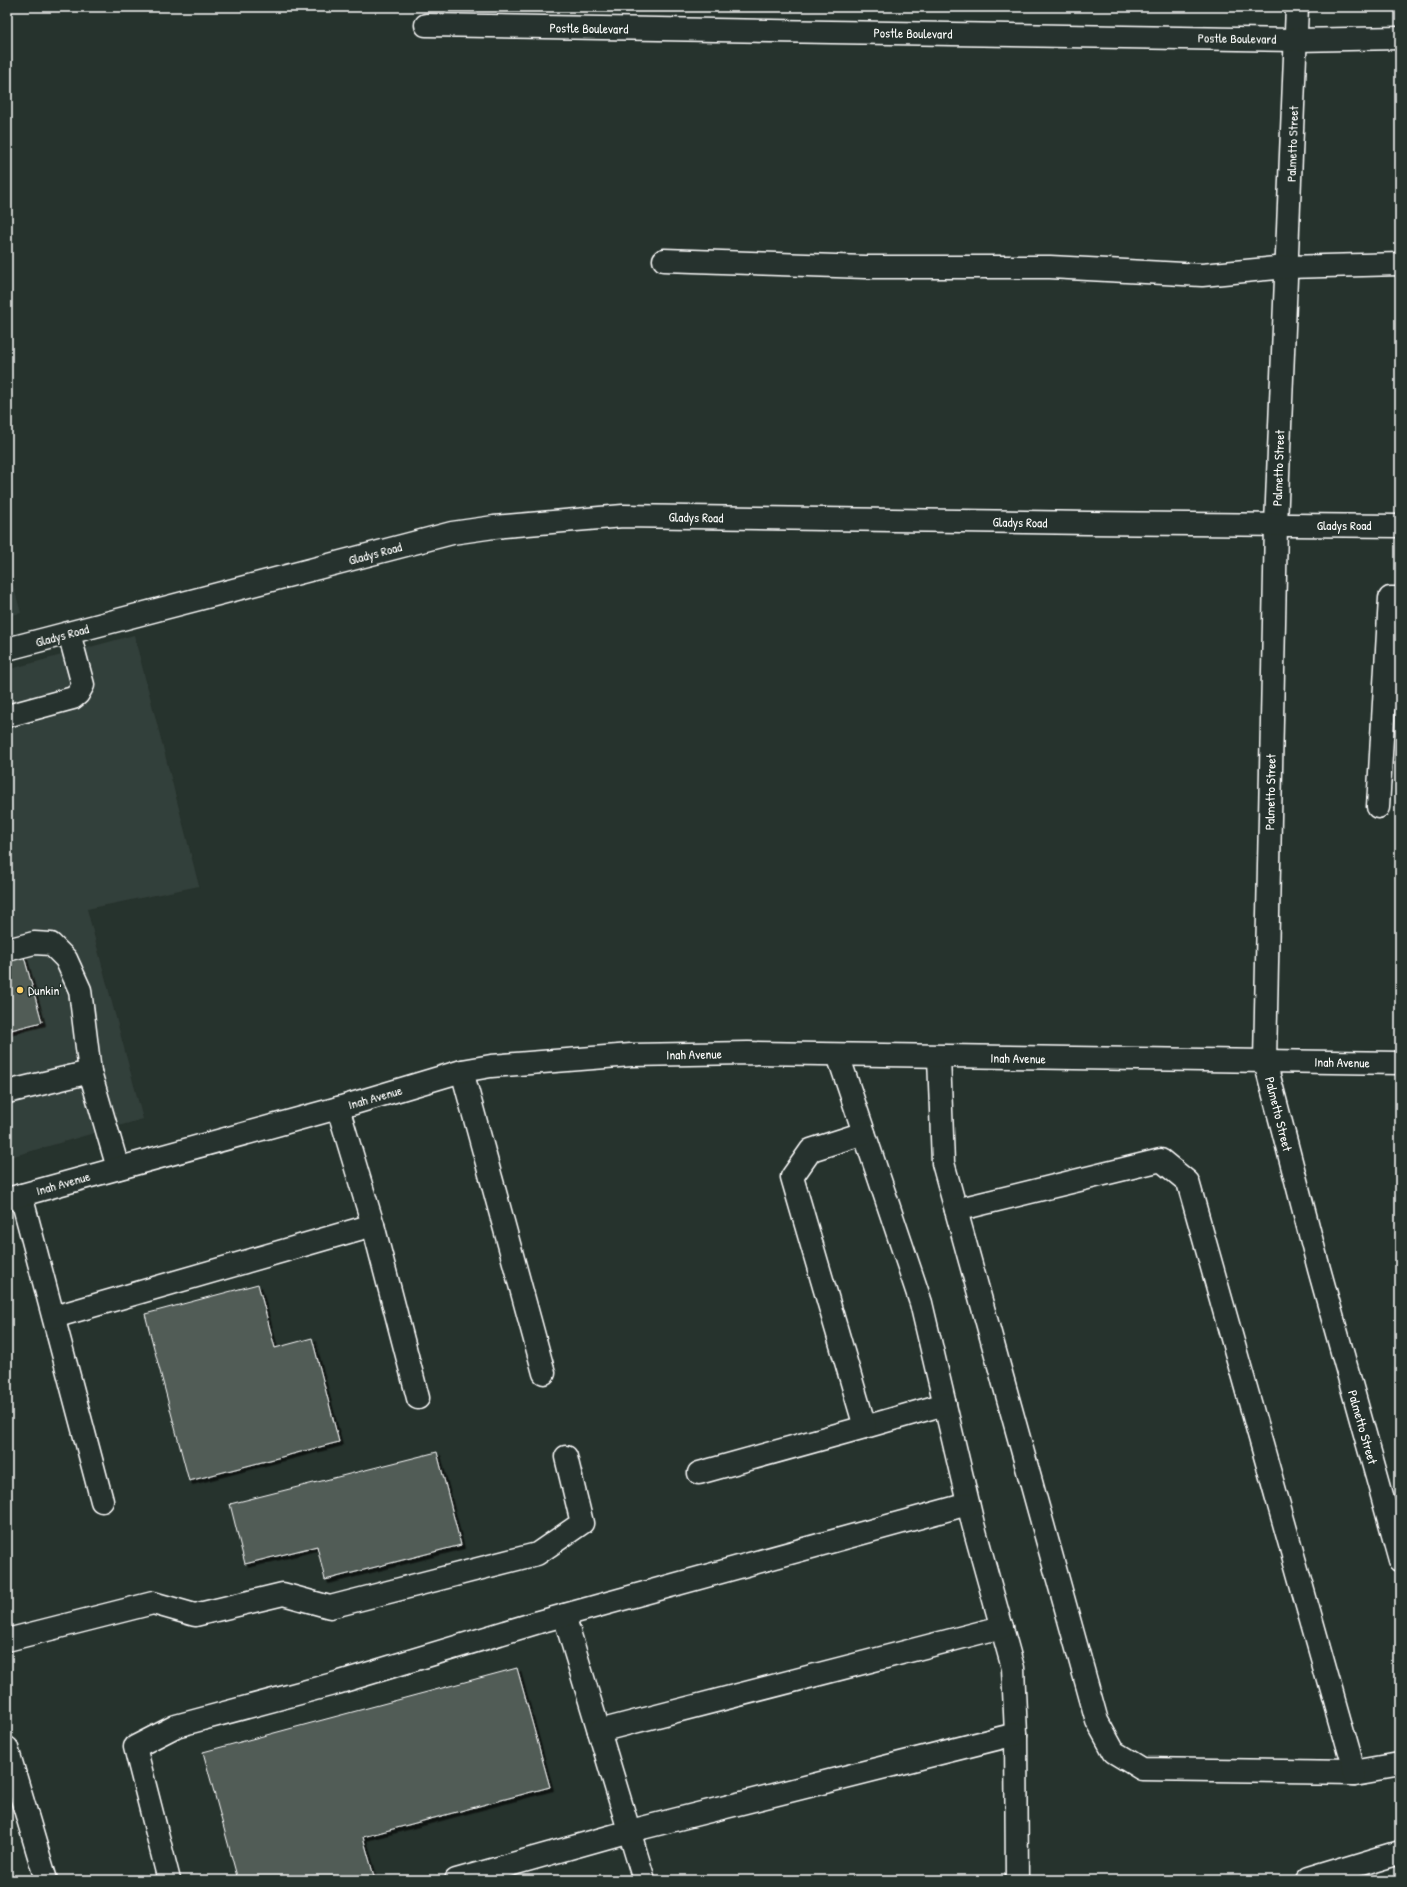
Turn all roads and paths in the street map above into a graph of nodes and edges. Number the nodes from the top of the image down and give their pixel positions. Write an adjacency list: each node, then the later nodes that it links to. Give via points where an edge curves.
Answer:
1 (1297, 7): 4 (street, Palmetto Street)
2 (426, 25): 4 (street, Postle Boulevard)
3 (1400, 38): 4 (street, Postle Boulevard)
4 (1296, 40): 7 (street, Palmetto Street)
5 (664, 260): 7 (street, via 865,267 1050,267 1202,275)
6 (1400, 264): 7 (street)
7 (1287, 267): 8 (street, Palmetto Street)
8 (1276, 525): 9 (street, Gladys Road); 11 (street, Gladys Road, via 623,516 501,526 452,533); 18 (street, Palmetto Street)
9 (1400, 526)
10 (1400, 598): 14 (street, via 1390,598)
11 (70, 633): 12 (street, Gladys Road); 13 (street, via 83,685 78,694 73,698)
12 (7, 649)
13 (7, 716)
14 (1378, 806)
15 (7, 950): 21 (street, via 34,944 51,944 66,959 80,990)
16 (838, 1055): 17 (street, Inah Avenue); 20 (street, Inah Avenue, via 631,1055 491,1066); 24 (street)
17 (939, 1057): 18 (street, Inah Avenue); 27 (street, via 943,1163)
18 (1266, 1061): 19 (street, Inah Avenue); 38 (street, Palmetto Street, via 1319,1269)
19 (1400, 1063)
20 (462, 1071): 23 (street, Inah Avenue); 30 (street)
21 (90, 1072): 22 (street); 25 (street)
22 (7, 1092)
23 (338, 1108): 25 (street, Inah Avenue); 28 (street)
24 (864, 1133): 32 (street, via 921,1303); 33 (street, via 811,1150 792,1177)
25 (118, 1168): 26 (street, Inah Avenue)
26 (14, 1197): 29 (street)
27 (956, 1210): 46 (street, via 1097,1721 1114,1752 1142,1769); 46 (street, via 1161,1160 1188,1182)
28 (373, 1225): 29 (street); 31 (street)
29 (54, 1317): 36 (street)
30 (544, 1373)
31 (418, 1398)
32 (945, 1404): 33 (street); 37 (street)
33 (865, 1427): 35 (street)
34 (566, 1457): 41 (street, via 582,1523 537,1554 330,1607 283,1594 195,1615 153,1603)
35 (699, 1473)
36 (102, 1501)
37 (968, 1504): 39 (street); 40 (street)
38 (1400, 1560)
39 (564, 1615): 42 (street); 50 (street, via 337,1683 176,1726 135,1748)
40 (1002, 1627): 42 (street); 43 (street, via 1013,1668)
41 (7, 1640)
42 (599, 1731): 47 (street)
43 (1016, 1734): 47 (street); 53 (street)
44 (7, 1748): 49 (street)
45 (1400, 1764): 46 (street)
46 (1354, 1772)
47 (630, 1831): 51 (street); 52 (street)
48 (1400, 1852): 54 (street)
49 (46, 1880)
50 (169, 1880)
51 (456, 1880)
52 (644, 1880)
53 (1018, 1880)
54 (1307, 1880)

